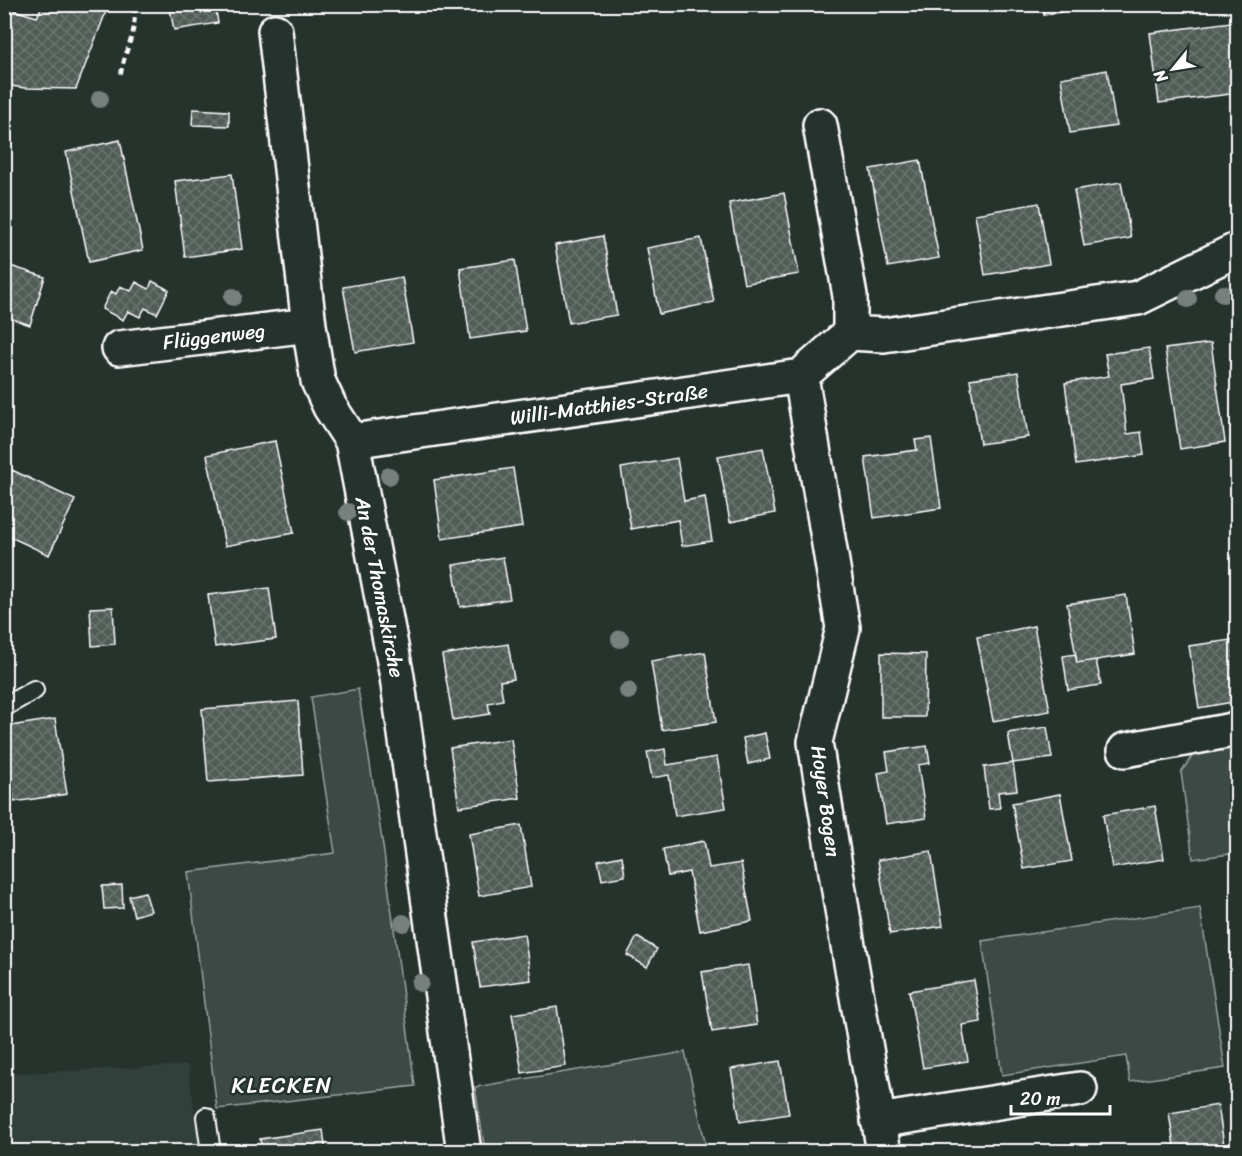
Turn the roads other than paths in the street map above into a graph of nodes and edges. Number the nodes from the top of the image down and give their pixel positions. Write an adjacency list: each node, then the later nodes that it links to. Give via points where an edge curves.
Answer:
1 (275, 31): 4 (street, An der Thomaskirche)
2 (820, 125): 5 (street, via 850,296)
3 (1238, 249): 5 (street, via 1138,298 884,335)
4 (309, 325): 6 (street, Flüggenweg); 8 (street, An der Thomaskirche, via 318,381)
5 (850, 333): 7 (street)
6 (119, 348)
7 (801, 376): 8 (street, Willi-Matthies-Straße); 15 (street, Hoyer Bogen, via 843,628 815,742)
8 (352, 441): 17 (street, An der Thomaskirche, via 397,677)
9 (34, 690): 10 (lane)
10 (4, 707)
11 (1238, 729): 12 (street)
12 (1125, 750)
13 (1080, 1089): 15 (street, Hoyer Bogen)
14 (206, 1117): 16 (lane)
15 (881, 1136)
16 (211, 1152)
17 (464, 1152)

